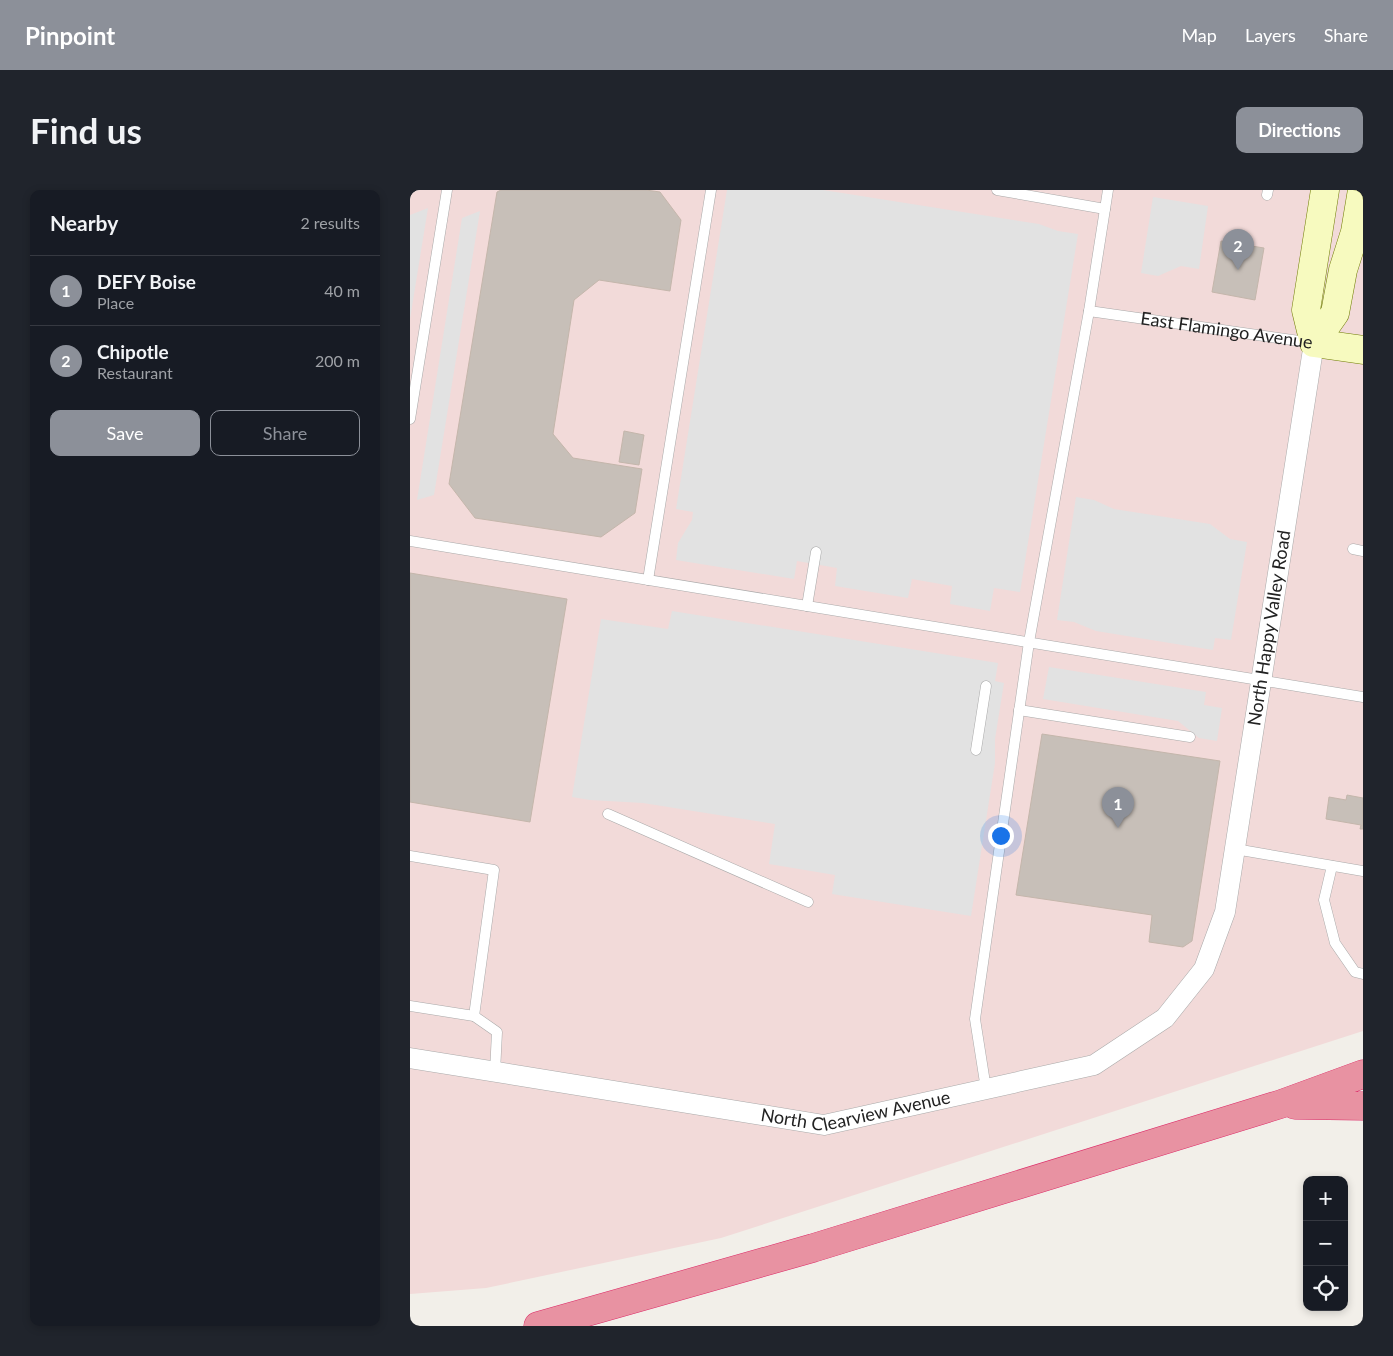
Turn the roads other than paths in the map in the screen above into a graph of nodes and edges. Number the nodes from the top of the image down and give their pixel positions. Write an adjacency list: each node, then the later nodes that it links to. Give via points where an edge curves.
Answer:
1 (447, 190): 13 (lane)
2 (711, 190): 16 (lane)
3 (997, 190): 7 (lane)
4 (1108, 190): 7 (lane)
5 (1324, 190): 11 (main road, North Happy Valley Road, via 1306,310)
6 (1362, 190): 8 (main road, North Happy Valley Road)
7 (1105, 209): 10 (lane)
8 (1355, 232): 9 (main road); 11 (main road, North Happy Valley Road, via 1343,270 1335,313)
9 (1363, 272)
10 (1089, 312): 11 (lane, East Flamingo Avenue); 18 (lane)
11 (1314, 343): 12 (main road, East Flamingo Avenue); 19 (street, North Happy Valley Road)
12 (1363, 350)
13 (410, 420)
14 (410, 541): 16 (lane)
15 (816, 552): 17 (lane)
16 (648, 580): 17 (lane)
17 (807, 606): 18 (lane)
18 (1029, 642): 19 (lane); 22 (lane)
19 (1261, 680): 21 (lane); 26 (street, North Happy Valley Road)
20 (986, 686): 24 (lane)
21 (1363, 697)
22 (1019, 710): 23 (lane); 38 (lane, via 975,1019)
23 (1190, 737)
24 (976, 750)
25 (608, 814): 30 (lane)
26 (1235, 849): 28 (lane); 31 (street, North Happy Valley Road)
27 (410, 856): 34 (lane, via 494,870)
28 (1332, 866): 29 (lane); 32 (lane, via 1324,900 1335,943)
29 (1363, 871)
30 (808, 902)
31 (1225, 912): 38 (street, North Clearview Avenue, via 1204,969 1165,1018 1094,1065)
32 (1359, 973)
33 (410, 1006): 34 (lane)
34 (474, 1016): 36 (lane, via 498,1032)
35 (410, 1058): 36 (street, North Clearview Avenue)
36 (495, 1072): 38 (street, North Clearview Avenue, via 824,1125)
37 (1363, 1074): 39 (highway)
38 (986, 1089)
39 (1281, 1104): 40 (highway); 41 (highway, via 813,1248)
40 (1363, 1106)
41 (538, 1326)

